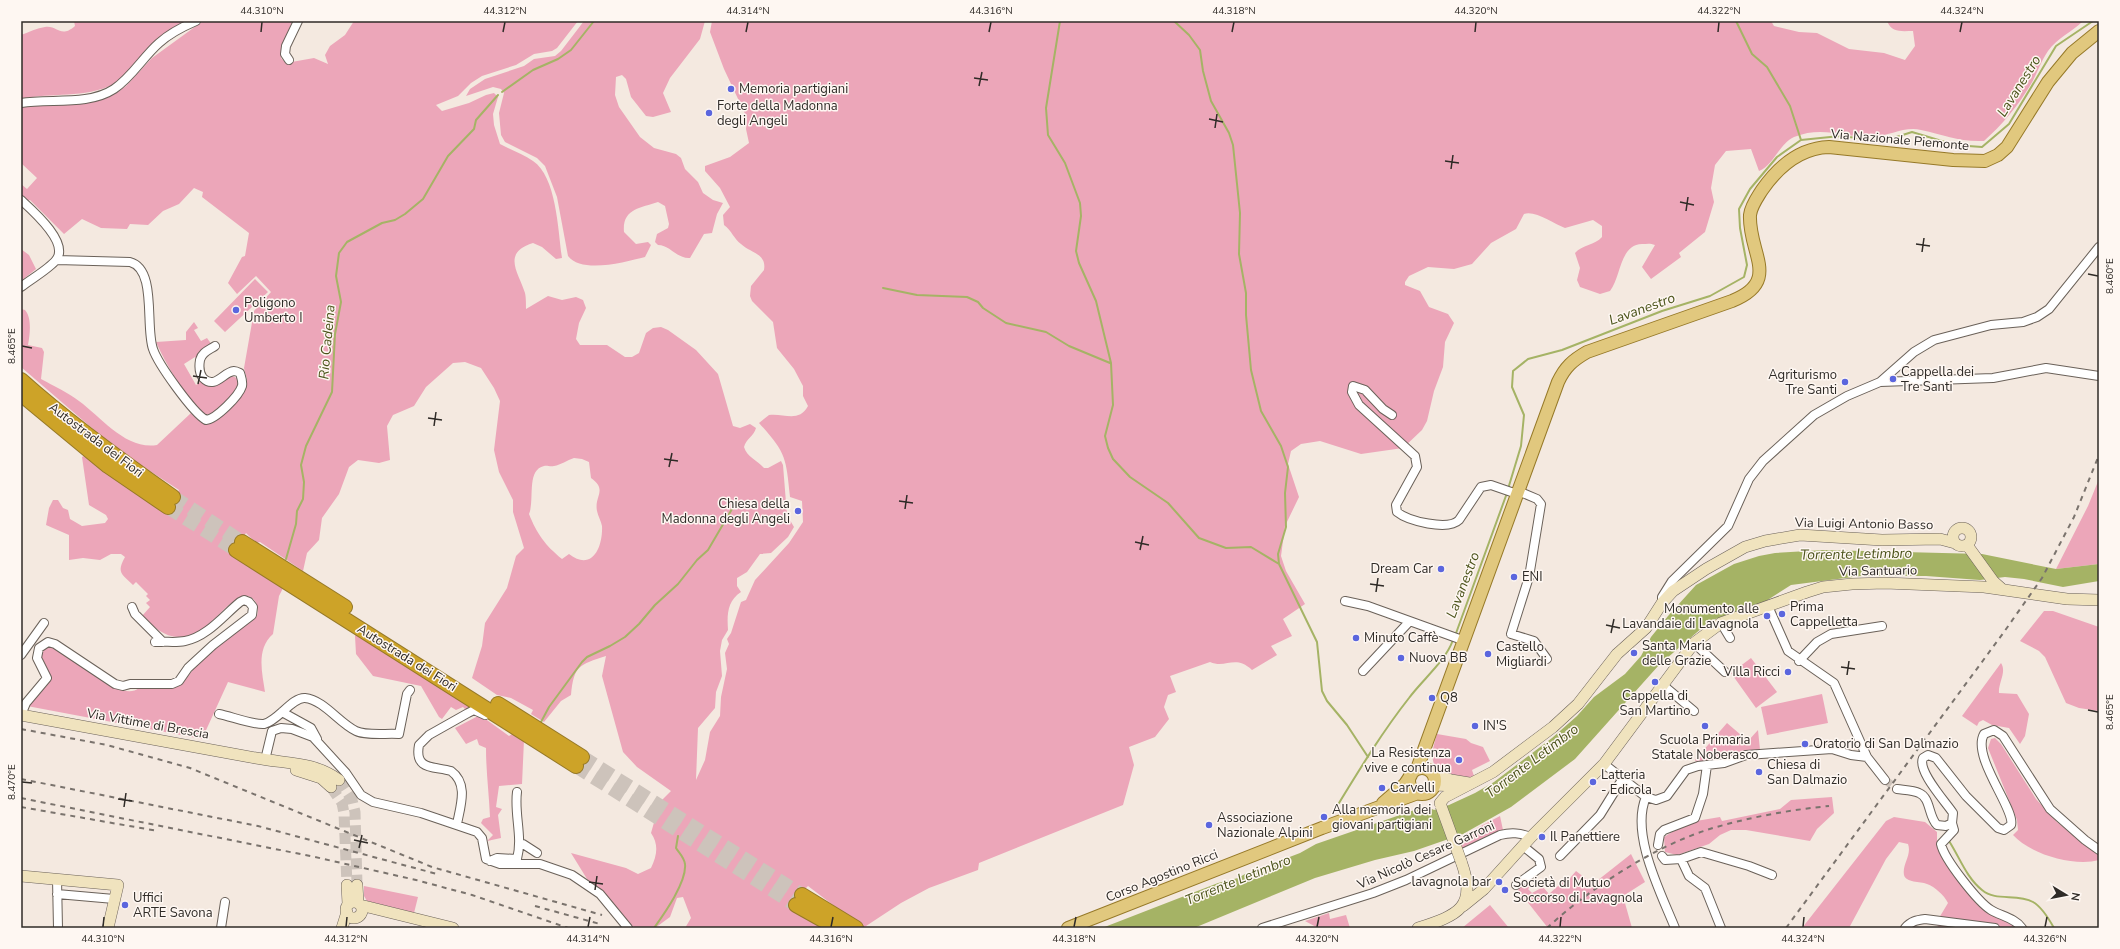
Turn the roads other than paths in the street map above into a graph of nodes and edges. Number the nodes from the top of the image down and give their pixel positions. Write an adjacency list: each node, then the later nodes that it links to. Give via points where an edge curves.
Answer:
1 (196, 21): 5 (street, via 172,33 158,44 114,89 84,98)
2 (298, 21): 4 (street, via 286,46 285,54)
3 (2099, 31): 16 (main road, Via Nazionale Piemonte, via 2072,53 2048,82 2007,147 1991,158 1953,160 1828,147 1809,150 1789,160 1767,182 1754,201 1750,213 1750,225 1760,268 1755,288 1745,296 1732,301 1587,352 1564,368)
4 (289, 60)
5 (21, 103)
6 (21, 200): 8 (street, via 37,214 57,240 60,250)
7 (2099, 247): 13 (street, via 2049,308 2037,317 2023,322 1991,325 1934,340 1914,352)
8 (57, 260): 9 (street); 10 (street, via 130,262 139,267 146,276 148,318 153,349 194,411 206,420 218,415 240,390 242,384 240,373 236,372 231,372 214,382 202,376 200,358 204,352)
9 (21, 287)
10 (215, 346)
11 (2099, 376): 13 (street, via 2046,368 1993,378)
12 (21, 380): 14 (highway, Autostrada dei Fiori, via 170,502 108,466)
13 (1880, 382): 23 (street, via 1846,396 1814,415 1763,461 1749,478 1728,526 1672,581 1662,597)
14 (21, 394)
15 (1392, 415): 16 (street, via 1365,390 1353,386 1352,392 1360,405 1415,456 1418,467 1396,505 1397,512 1403,517 1447,526 1455,524 1468,509 1481,487 1492,485)
16 (1518, 493): 31 (main road, Via Nazionale Piemonte); 36 (street, via 1538,499 1541,504 1529,577 1511,634 1534,641)
17 (1954, 538): 19 (street, via 1962,546); 19 (street, Via Luigi Antonio Basso, via 1961,528 1969,531); 23 (street, Via Luigi Antonio Basso, via 1882,540 1800,535 1765,541 1745,547 1717,562 1680,586)
18 (239, 546): 50 (highway, Autostrada dei Fiori)
19 (1970, 548): 20 (street, via 1993,581)
20 (2002, 589): 21 (street, Via Santuario, via 2067,599); 24 (street, Via Santuario, via 1885,583 1852,584 1823,587)
21 (2099, 600)
22 (1346, 601): 26 (street, via 1368,606)
23 (1662, 603): 57 (street, Via Luigi Antonio Basso, via 1646,628 1609,663 1570,713 1493,772)
24 (1768, 606): 28 (street, Via Santuario); 37 (street, via 1788,651)
25 (132, 607): 33 (street, via 135,614)
26 (1409, 622): 31 (street); 38 (street)
27 (44, 623): 35 (street)
28 (1721, 623): 30 (street); 34 (street, Via Santuario)
29 (1882, 626): 37 (street, via 1831,634 1817,642)
30 (1730, 638)
31 (1462, 640): 53 (main road, Via Nazionale Piemonte, via 1429,738)
32 (154, 642): 33 (street)
33 (163, 642): 45 (street, via 187,641 200,636 244,600 253,607 252,615 213,644 188,668 179,681 172,684 115,684 55,644 48,642 39,648 37,658 47,678 26,703)
34 (1694, 643): 39 (street); 40 (street, Via Santuario)
35 (21, 655)
36 (1547, 659)
37 (1800, 661): 48 (street, via 1834,684)
38 (1363, 671)
39 (1725, 672)
40 (1663, 685): 42 (street); 51 (street, Via Santuario)
41 (410, 690): 43 (street, via 399,734 356,731 323,707 303,698)
42 (1694, 711)
43 (282, 712): 44 (street, via 264,724); 47 (street, via 311,728)
44 (219, 714)
45 (21, 715): 49 (street, Via Vittime di Brescia)
46 (505, 729): 65 (street, via 474,710 441,727 419,745 419,756 424,765 451,771 460,781 462,798)
47 (320, 744): 49 (street, via 301,731 281,728 270,734); 65 (street, via 346,773 361,795 374,802)
48 (1867, 757): 52 (street, via 1832,749 1746,755); 55 (street)
49 (267, 760): 56 (street, Via Vittime di Brescia, via 282,760 320,768)
50 (579, 761)
51 (1604, 764): 54 (street); 66 (street, Via Santuario)
52 (1707, 765): 61 (street, via 1686,770 1667,796 1656,800); 68 (street, via 1703,794 1694,818 1664,830 1660,834)
53 (1426, 777): 57 (street); 60 (main road, Corso Agostino Ricci, via 1425,793); 60 (main road, via 1410,783); 62 (street); 63 (main road, Corso Agostino Ricci, via 1405,784)
54 (1623, 778): 61 (street); 72 (street, via 1600,815)
55 (1885, 780)
56 (335, 784)
57 (1469, 784): 62 (street, Via Luigi Antonio Basso, via 1445,797)
58 (1897, 789): 64 (street, via 1918,792 1925,797 1933,821 1937,825 1946,826)
59 (517, 792): 67 (street)
60 (1418, 793): 63 (main road, Corso Agostino Ricci)
61 (1646, 797): 98 (street, via 1641,814 1643,831 1654,876)
62 (1441, 805): 85 (street, bridge, via 1467,880)
63 (1379, 807): 95 (main road, Corso Agostino Ricci)
64 (1952, 822): 70 (street, via 1954,812 1927,778 1922,766 1923,758 1928,755 1936,758 1966,796 1998,828 2004,830 2011,825 2011,817 1981,746 1984,734 1994,730 2003,736 2050,809); 102 (street, via 1954,830 1941,844 1944,854 1985,906 2014,920)
65 (456, 824): 75 (street, via 477,832 484,844 485,856)
66 (1531, 837): 69 (street, Via Santuario); 96 (street, Via Nicolò Cesare Garroni, via 1510,832 1500,835 1406,880 1347,902)
67 (519, 844): 71 (street); 75 (street, via 517,859 497,858)
68 (1658, 845)
69 (1523, 846): 80 (street, via 1539,860 1541,867); 85 (street, Via Santuario, via 1484,889)
70 (2099, 850)
71 (536, 852)
72 (1560, 856)
73 (1662, 856): 74 (street, via 1665,860)
74 (1681, 859): 76 (street, via 1701,852); 99 (street, via 1689,876 1705,888)
75 (490, 861): 93 (street, via 504,865 540,864 572,875 600,894)
76 (1772, 875)
77 (21, 876): 78 (street)
78 (57, 879): 81 (street); 82 (street, via 118,885)
79 (352, 885): 86 (street)
80 (1516, 885)
81 (57, 894): 82 (street); 88 (street)
82 (114, 899): 89 (street)
83 (799, 900): 87 (highway)
84 (225, 902): 90 (street)
85 (1463, 906): 97 (street, Via Santuario, via 1449,918)
86 (355, 912): 91 (street); 92 (street, via 386,913)
87 (838, 925): 94 (highway)
88 (58, 928)
89 (108, 928)
90 (221, 928)
91 (342, 928)
92 (453, 928)
93 (628, 928)
94 (856, 928)
95 (1068, 928)
96 (1262, 928)
97 (1418, 928)
98 (1675, 928)
99 (1721, 928)
100 (1905, 928): 101 (street, via 1916,920 1925,919)
101 (1995, 928)
102 (2022, 928)

